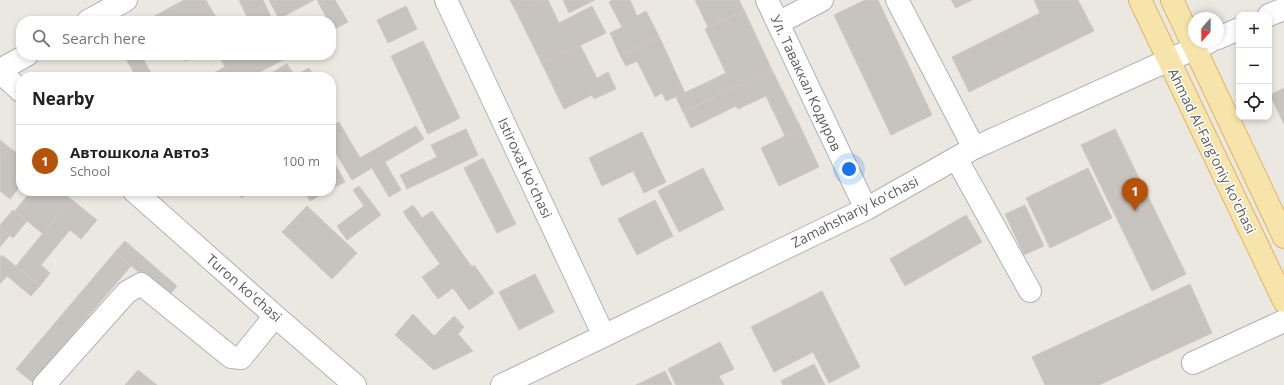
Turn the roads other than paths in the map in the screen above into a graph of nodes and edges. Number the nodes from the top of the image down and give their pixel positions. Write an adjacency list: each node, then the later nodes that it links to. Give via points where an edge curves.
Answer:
1 (126, 0): 10 (street)
2 (446, 0): 29 (street, Istiroxat koʻchasi)
3 (767, 0): 11 (street, Ул. Таваккал Кодиров)
4 (822, 0): 11 (street)
5 (897, 0): 21 (street)
6 (1140, 0): 18 (main road, Ahmad Al-Farg'oniy ko'chasi)
7 (1172, 0): 12 (main road, Ahmad Al-Farg'oniy ko'chasi)
8 (1284, 9): 9 (street)
9 (1272, 14)
10 (97, 16)
11 (778, 23): 23 (street, Ул. Таваккал Кодиров)
12 (1188, 24)
13 (1236, 30): 14 (street)
14 (1224, 35)
15 (1195, 48): 18 (street, Zamahshariy ko'chasi)
16 (1203, 48): 24 (main road, Ahmad Al-Farg'oniy ko'chasi)
17 (19, 60): 19 (street)
18 (1168, 60): 21 (street, Zamahshariy ko'chasi); 26 (main road, Ahmad Al-Farg'oniy ko'chasi)
19 (0, 71): 20 (street)
20 (16, 86)
21 (965, 153): 23 (street, Zamahshariy ko'chasi); 25 (street)
22 (140, 196): 27 (street, Turon ko'chasi)
23 (866, 209): 29 (street, Zamahshariy ko'chasi)
24 (1284, 238)
25 (1030, 291)
26 (1284, 302)
27 (275, 316): 31 (street, via 240,358 231,357 141,284 127,292); 32 (street, Turon ko'chasi)
28 (1284, 321): 30 (street)
29 (604, 336): 33 (street, Zamahshariy ko'chasi)
30 (1193, 363)
31 (44, 385)
32 (355, 385)
33 (502, 385)

